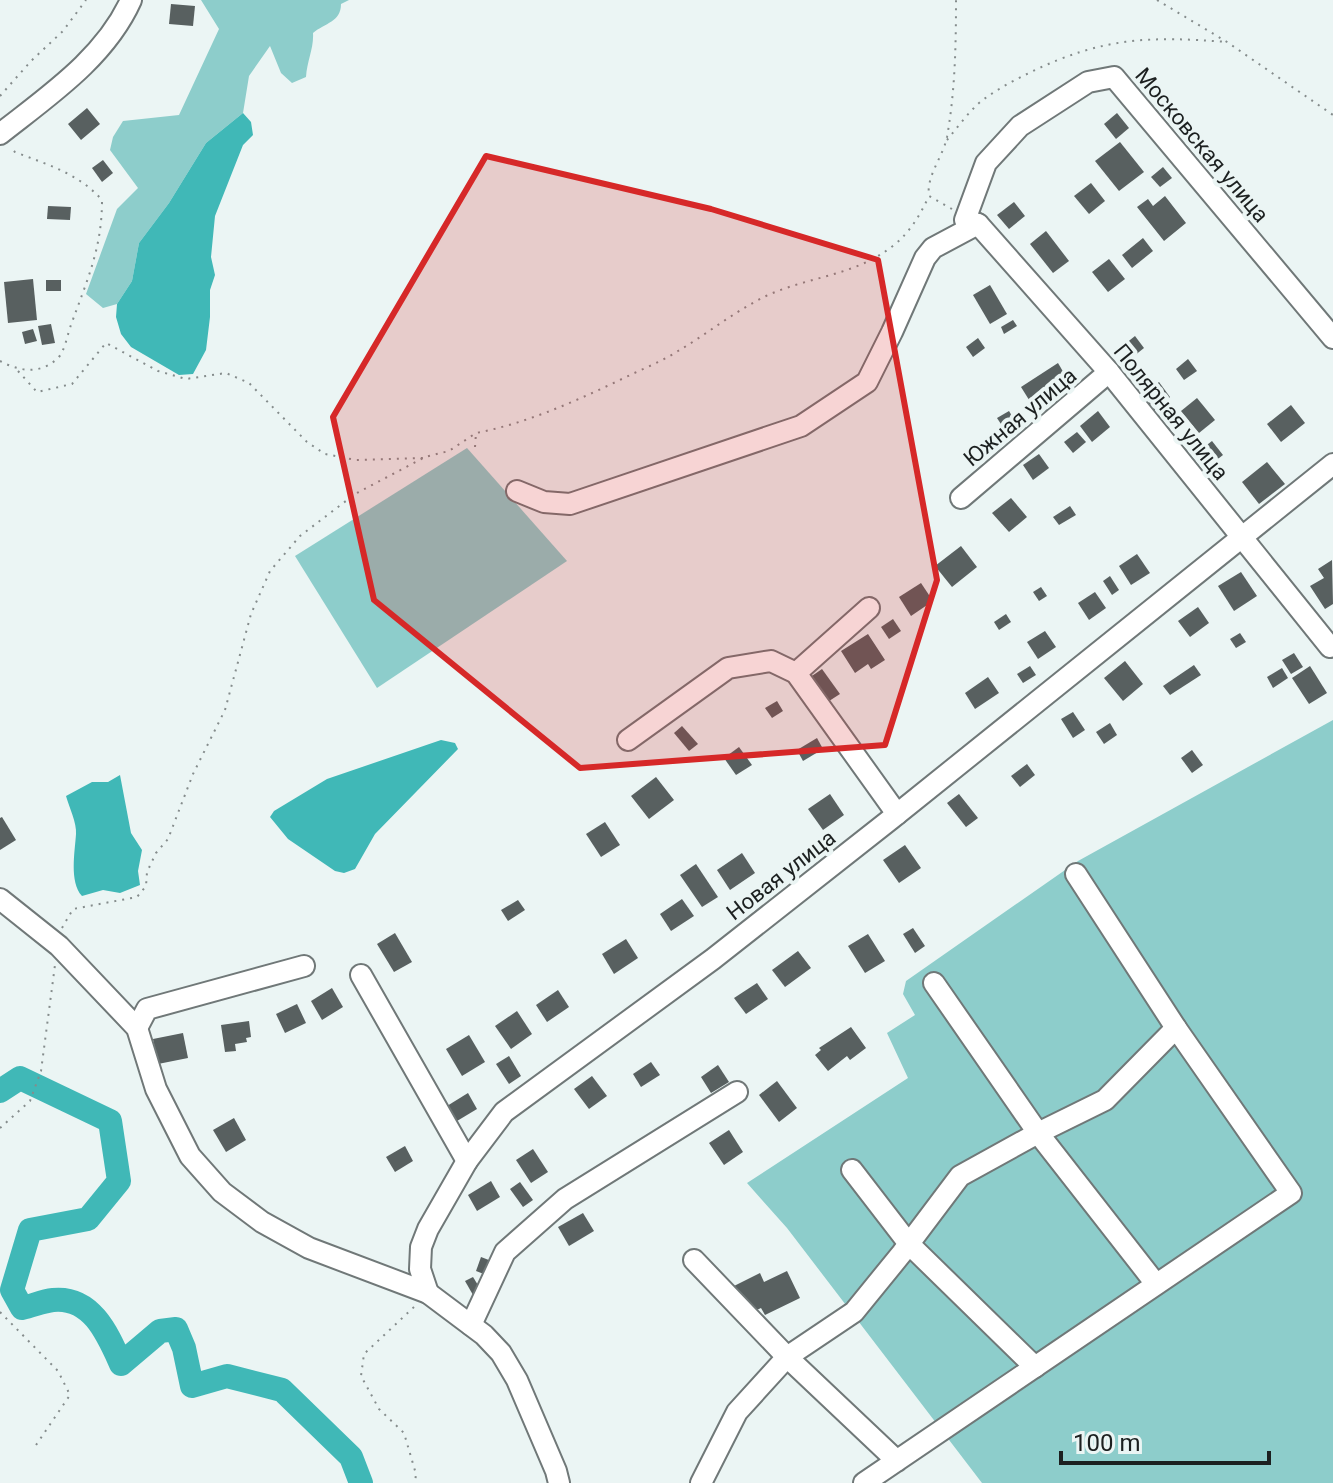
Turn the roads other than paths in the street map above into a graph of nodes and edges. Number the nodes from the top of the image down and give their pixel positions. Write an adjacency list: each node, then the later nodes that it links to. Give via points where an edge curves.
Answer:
1 (131, 0): 2 (street, via 103,44)
2 (4, 139)
3 (971, 222): 4 (street, Московская улица, via 986,163 1020,126 1088,82 1114,77); 5 (street, Полярная улица); 7 (street, via 925,258 867,382 801,426 570,504 544,502)
4 (1333, 338)
5 (1109, 372): 8 (street, Южная улица); 9 (street, Полярная улица)
6 (1333, 464): 9 (street, Новая улица)
7 (517, 491)
8 (961, 498)
9 (1241, 536): 11 (street, Полярная улица); 14 (street, Новая улица)
10 (869, 608): 12 (street)
11 (1330, 647)
12 (796, 673): 13 (street, via 771,661 728,668); 14 (street)
13 (628, 740)
14 (897, 814): 24 (street, Новая улица, via 713,959 522,1096)
15 (1076, 874): 21 (street)
16 (0, 899): 20 (street, via 59,946)
17 (304, 966): 20 (street, via 147,1009)
18 (361, 975): 24 (street)
19 (934, 983): 23 (street)
20 (137, 1028): 29 (street, via 156,1089 190,1156 222,1192 309,1248)
21 (1176, 1028): 23 (street, via 1105,1100); 28 (street, via 1291,1193)
22 (737, 1092): 30 (street, via 565,1199 505,1252)
23 (1038, 1133): 26 (street, via 960,1176); 28 (street)
24 (467, 1161): 29 (street, Новая улица, via 421,1247 420,1269)
25 (852, 1170): 26 (street)
26 (909, 1244): 31 (street, via 854,1312); 32 (street)
27 (694, 1260): 31 (street)
28 (1156, 1284): 32 (street)
29 (428, 1293): 30 (street)
30 (471, 1325): 34 (street, via 501,1353 517,1380)
31 (787, 1357): 33 (street); 35 (street, via 737,1412)
32 (1035, 1367): 33 (street)
33 (897, 1461): 36 (street)
34 (559, 1483)
35 (701, 1483)
36 (864, 1483)

